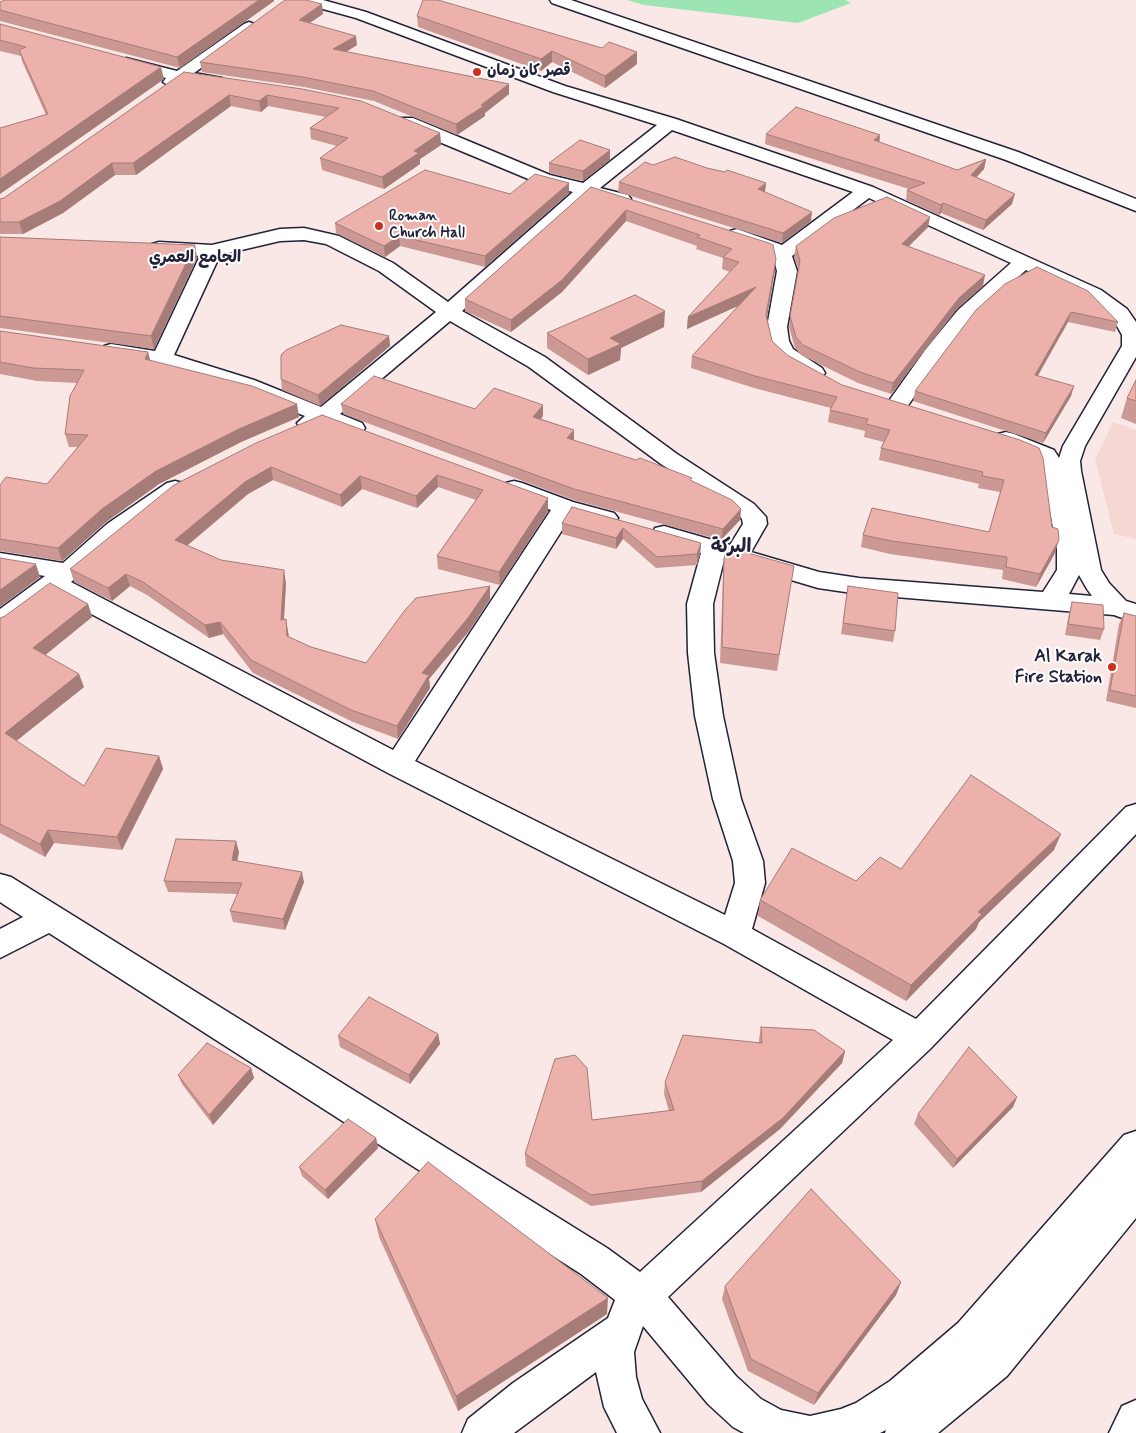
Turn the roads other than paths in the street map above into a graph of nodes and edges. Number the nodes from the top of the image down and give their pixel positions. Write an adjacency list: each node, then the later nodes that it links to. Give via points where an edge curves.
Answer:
1 (306, 0): 9 (street, via 361,15 589,99)
2 (557, 0): 12 (street, via 1012,156)
3 (264, 17): 5 (street)
4 (110, 58): 5 (street)
5 (179, 76): 6 (street); 7 (street)
6 (237, 84)
7 (156, 93)
8 (392, 116): 10 (street, via 544,179)
9 (670, 122): 10 (street); 11 (street)
10 (588, 189): 13 (street); 19 (street)
11 (867, 191): 17 (street); 18 (street)
12 (1136, 205)
13 (643, 207)
14 (720, 230): 17 (street, via 762,243)
15 (145, 248): 16 (street)
16 (212, 251): 19 (street, via 280,235 317,236 332,240 386,268); 21 (street)
17 (782, 254): 22 (street, via 787,271 777,327 783,352)
18 (1023, 262): 23 (street, via 966,314); 29 (street, via 1109,303 1120,313 1132,335 1132,346 1074,446)
19 (449, 312): 24 (street); 33 (street, via 537,362 669,459 746,510 754,517 752,532)
20 (87, 347): 21 (street)
21 (162, 358): 24 (street, via 246,385)
22 (832, 382)
23 (898, 405)
24 (323, 417): 25 (street); 27 (street)
25 (286, 433)
26 (987, 433): 28 (street)
27 (369, 434)
28 (1046, 455): 29 (street); 36 (street, via 1055,474 1070,549 1068,576)
29 (1069, 461): 37 (street, via 1089,570 1100,589)
30 (197, 476): 35 (street, via 168,491 130,519)
31 (490, 479): 32 (street)
32 (565, 507): 33 (street); 39 (street)
33 (725, 551): 36 (street, via 818,580); 43 (street, via 700,604 701,653 709,716 727,799 748,861 750,883)
34 (0, 561): 35 (street)
35 (61, 578): 38 (street); 39 (street)
36 (1049, 602): 37 (street)
37 (1126, 610)
38 (0, 622)
39 (398, 764): 43 (street)
40 (1136, 815): 45 (street)
41 (0, 886): 42 (street)
42 (50, 917): 44 (street); 48 (street, via 586,1256)
43 (735, 934): 45 (street)
44 (0, 945)
45 (920, 1038): 48 (street)
46 (1136, 1147): 54 (street, via 972,1337 904,1395 870,1417 842,1429)
47 (1136, 1190): 55 (street, via 993,1362)
48 (642, 1296): 49 (street, via 628,1314); 51 (street, via 722,1390 747,1413)
49 (620, 1332): 52 (street); 53 (street, via 615,1352 616,1377 624,1407)
50 (1136, 1420): 56 (street)
51 (785, 1432)
52 (482, 1433)
53 (640, 1433)
54 (818, 1433)
55 (905, 1433)
56 (1129, 1433)

